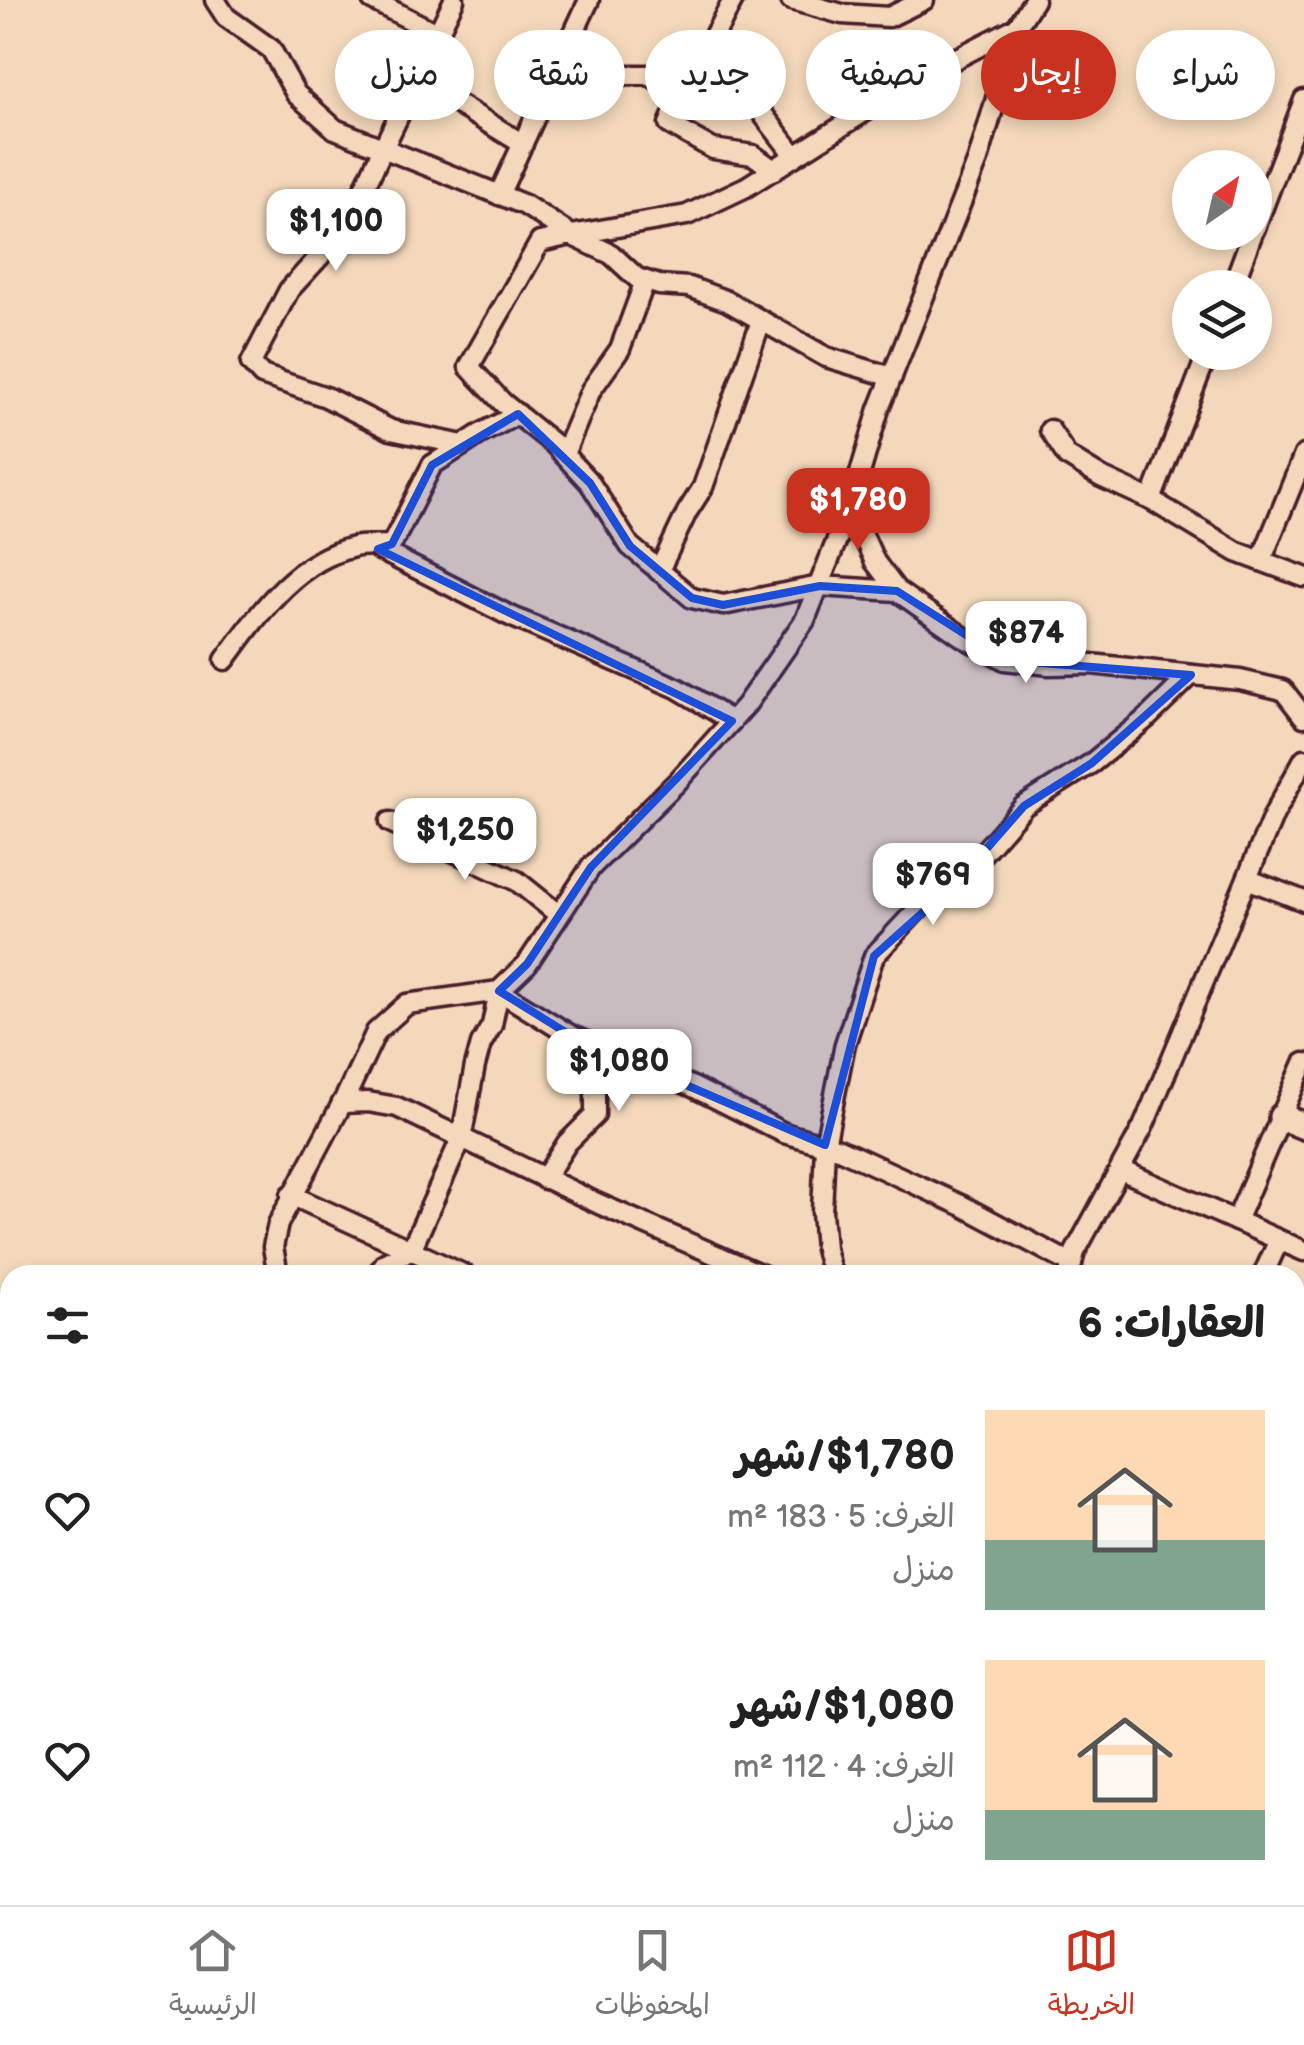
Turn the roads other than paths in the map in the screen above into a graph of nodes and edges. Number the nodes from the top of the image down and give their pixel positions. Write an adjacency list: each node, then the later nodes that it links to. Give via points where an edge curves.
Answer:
1 (215, 0): 21 (street, via 226,17 271,49 296,94 335,129)
2 (372, 0): 10 (street)
3 (454, 0): 11 (street)
4 (590, 0): 12 (street)
5 (733, 0): 13 (street)
6 (791, 0): 7 (street, via 842,14 889,17)
7 (924, 0)
8 (1025, 2): 9 (street)
9 (1017, 27): 22 (street, via 918,78); 30 (street, via 978,160)
10 (430, 30)
11 (440, 30)
12 (576, 30)
13 (716, 30)
14 (1304, 100): 24 (street)
15 (474, 114): 20 (street)
16 (396, 120): 21 (street)
17 (534, 120): 20 (street)
18 (671, 120): 23 (street, via 713,149 753,156)
19 (768, 120): 22 (street)
20 (523, 144): 25 (street)
21 (382, 148): 25 (street); 33 (street, via 344,230 289,290 250,363 262,375 326,396 391,430)
22 (795, 156): 23 (street)
23 (774, 170): 26 (street, via 686,216)
24 (1272, 183)
25 (499, 195): 26 (street)
26 (571, 235): 27 (street); 31 (street, via 540,242 469,366)
27 (645, 280): 28 (street, via 727,300); 34 (street, via 620,348 591,390)
28 (761, 321): 30 (street, via 826,357); 40 (street, via 703,488)
29 (1201, 370): 36 (street)
30 (892, 378): 37 (street)
31 (518, 414): 33 (street); 34 (street)
32 (1050, 430): 36 (street, via 1067,456)
33 (463, 445): 38 (street, via 432,465 392,544)
34 (564, 454): 40 (street, via 630,546)
35 (1304, 455): 39 (street)
36 (1152, 500): 39 (street)
37 (850, 508): 42 (street); 43 (street)
38 (378, 548): 44 (street, via 358,545 305,568 274,596); 47 (street, via 508,615 676,688)
39 (1261, 561): 41 (street)
40 (659, 571): 42 (street, via 692,598 723,605)
41 (1304, 577)
42 (820, 586): 43 (street); 47 (street, via 788,647)
43 (897, 591): 45 (street, via 1006,660)
44 (225, 660)
45 (1191, 675): 46 (street, via 1283,690); 59 (street, via 1092,764 1024,806 960,879 917,910 874,956 845,1044)
46 (1304, 717)
47 (732, 721): 52 (street, via 591,866)
48 (1304, 759): 50 (street)
49 (390, 822): 52 (street, via 517,881)
50 (1247, 879): 51 (street); 60 (street)
51 (1304, 902)
52 (558, 914): 53 (street, via 527,964)
53 (500, 991): 54 (street); 56 (street, via 408,1004 376,1032); 58 (street, via 475,1066)
54 (570, 1035): 59 (street); 61 (street, via 594,1083 595,1115)
55 (1304, 1063): 57 (street)
56 (342, 1103): 58 (street, via 397,1107); 62 (street)
57 (1293, 1121): 63 (street)
58 (461, 1140): 61 (street); 65 (street)
59 (824, 1145): 71 (street); 72 (street, via 962,1206)
60 (1121, 1170): 63 (street); 73 (street)
61 (544, 1178): 70 (street)
62 (291, 1195): 65 (street); 67 (street, via 272,1247)
63 (1236, 1221): 64 (street)
64 (1278, 1240): 66 (street); 74 (street)
65 (411, 1250): 68 (street); 69 (street)
66 (1304, 1251)
67 (276, 1265)
68 (384, 1265)
69 (444, 1265)
70 (740, 1265)
71 (829, 1265)
72 (1063, 1265)
73 (1071, 1265)
74 (1268, 1265)

